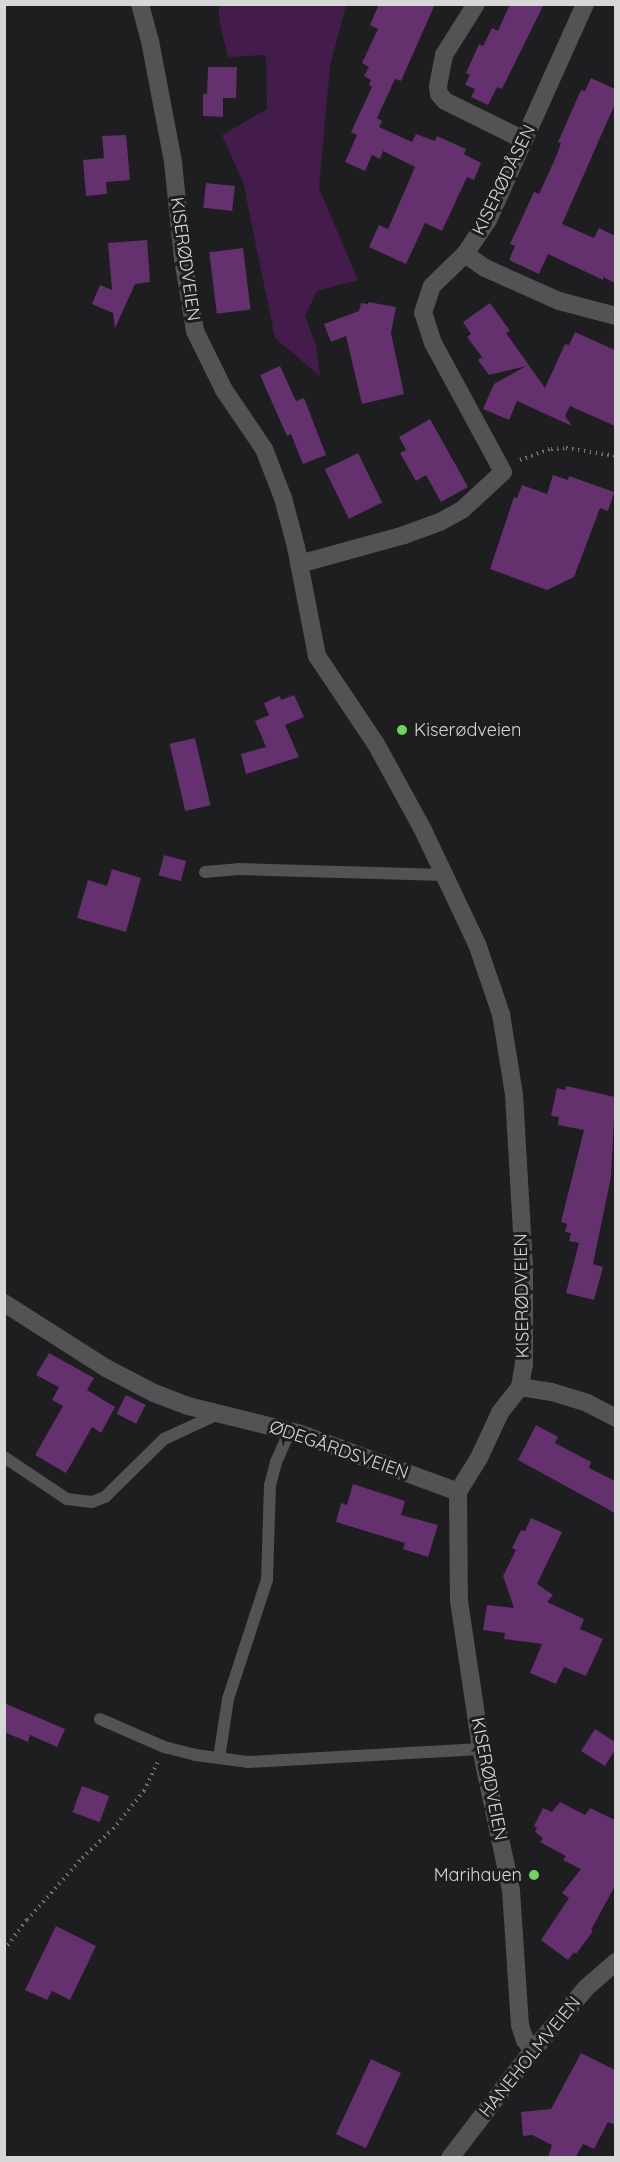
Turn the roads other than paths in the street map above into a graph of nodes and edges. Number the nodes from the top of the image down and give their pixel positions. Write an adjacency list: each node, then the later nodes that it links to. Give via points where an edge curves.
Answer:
1 (140, 4): 7 (street, KISERØDVEIEN, via 173,162 195,331 224,390 264,449 283,498)
2 (476, 4): 4 (street, via 444,54 439,94 445,101)
3 (585, 4): 4 (street, KISERØDÅSEN)
4 (524, 140): 5 (street, KISERØDÅSEN, via 488,220)
5 (465, 254): 6 (street, via 485,268 559,301); 7 (street, KISERØDÅSEN, via 432,286 423,318 503,472 463,509 440,522)
6 (615, 316)
7 (299, 564): 9 (street, KISERØDVEIEN, via 317,656 376,744)
8 (206, 873): 9 (lane, via 238,869)
9 (444, 874): 11 (street, KISERØDVEIEN, via 477,944 501,1014 514,1094 524,1264 525,1340)
10 (4, 1303): 12 (street, ØDEGÅRDSVEIEN, via 106,1368 154,1393)
11 (520, 1388): 13 (street, via 552,1392 587,1403); 16 (street, via 500,1413)
12 (218, 1414): 14 (street, ØDEGÅRDSVEIEN); 15 (lane, via 164,1439 105,1497 92,1502 67,1499)
13 (615, 1418)
14 (290, 1431): 16 (street, ØDEGÅRDSVEIEN); 19 (lane, via 270,1485 267,1580 228,1699)
15 (4, 1457)
16 (458, 1492): 18 (street, KISERØDVEIEN, via 459,1601)
17 (100, 1719): 19 (lane, via 164,1747)
18 (481, 1749): 19 (lane, via 248,1762); 21 (street, KISERØDVEIEN, via 511,1890 520,2025)
19 (219, 1758)
20 (615, 1962): 21 (street, HANEHOLMVEIEN, via 587,1987)
21 (533, 2050): 22 (street, HANEHOLMVEIEN)
22 (450, 2157)

